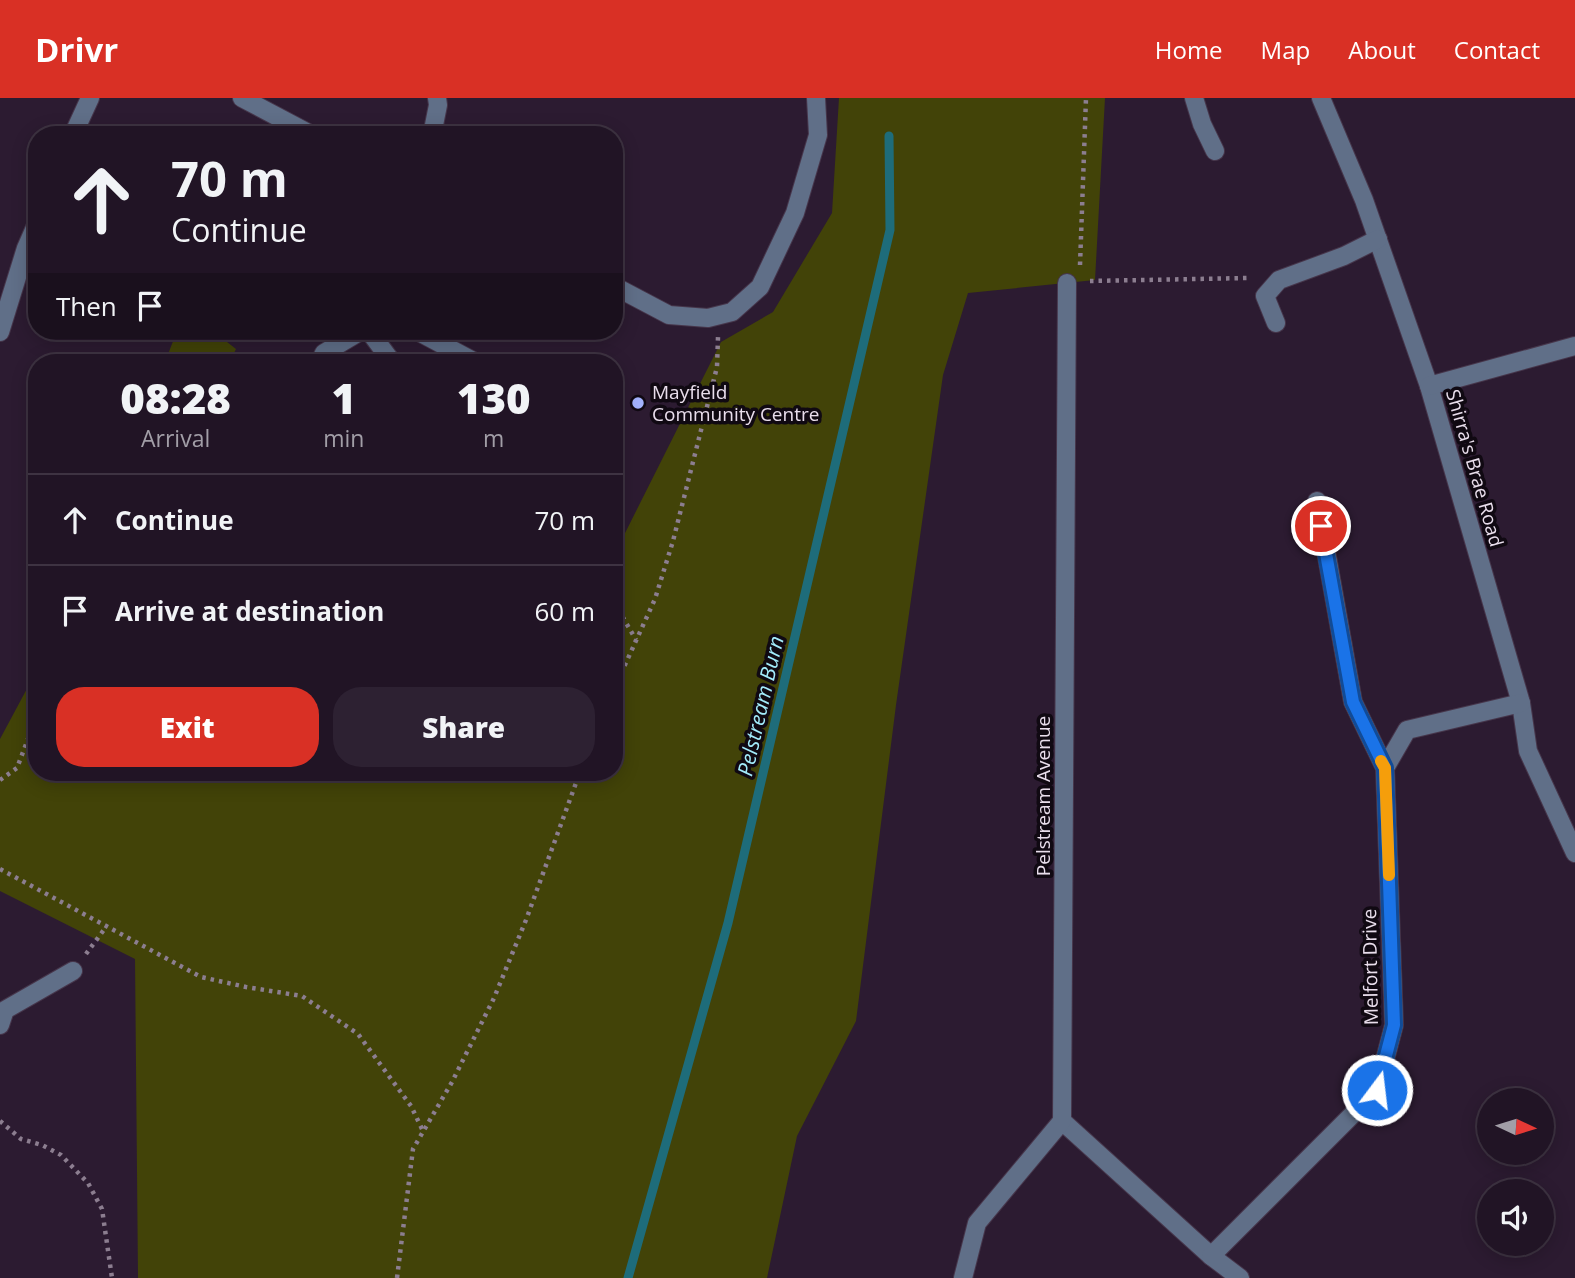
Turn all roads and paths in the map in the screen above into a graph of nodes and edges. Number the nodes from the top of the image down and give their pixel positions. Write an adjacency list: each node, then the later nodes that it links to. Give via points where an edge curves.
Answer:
1 (90, 98): 8 (street)
2 (242, 98): 9 (street)
3 (437, 98): 10 (street)
4 (816, 98): 17 (street, via 818,135 795,213 760,287 732,312)
5 (1086, 98): 15 (path, via 1081,264)
6 (1194, 98): 11 (street)
7 (1321, 98): 12 (street, Shirra's Brae Road)
8 (77, 126)
9 (295, 126)
10 (434, 126)
11 (1215, 150)
12 (1378, 239): 18 (street, via 1279,280 1265,296); 27 (street, Shirra's Brae Road)
13 (28, 250): 19 (street)
14 (1253, 278): 15 (path)
15 (1075, 282): 43 (street, Pelstream Avenue)
16 (623, 291): 17 (street, via 669,314)
17 (718, 315): 30 (path, via 717,367 673,541)
18 (1276, 323)
19 (0, 332)
20 (346, 340): 24 (street)
21 (376, 340): 25 (street)
22 (434, 340): 26 (street)
23 (1575, 346): 27 (street)
24 (324, 354)
25 (387, 354)
26 (460, 354)
27 (1429, 386): 32 (street, Shirra's Brae Road)
28 (1317, 501): 34 (street, via 1353,702)
29 (623, 618): 30 (path)
30 (636, 641): 31 (path)
31 (623, 669)
32 (1521, 703): 34 (street, via 1407,730); 37 (street, Shirra's Brae Road, via 1528,751)
33 (28, 739): 35 (path, via 17,768)
34 (1385, 768): 45 (street, Melfort Drive, via 1394,1025 1377,1090)
35 (0, 780)
36 (577, 781): 44 (path, via 494,998)
37 (1575, 853)
38 (0, 869): 39 (path)
39 (106, 927): 40 (path); 44 (path, via 201,977 302,996 359,1034 411,1106)
40 (73, 971): 41 (street)
41 (2, 1013)
42 (0, 1121): 46 (path, via 21,1139 61,1155 88,1183 102,1209)
43 (1062, 1121): 45 (street); 48 (street, via 977,1223)
44 (423, 1131): 47 (path, via 413,1149)
45 (1211, 1256): 49 (street)
46 (112, 1278)
47 (397, 1278)
48 (963, 1278)
49 (1240, 1278)

